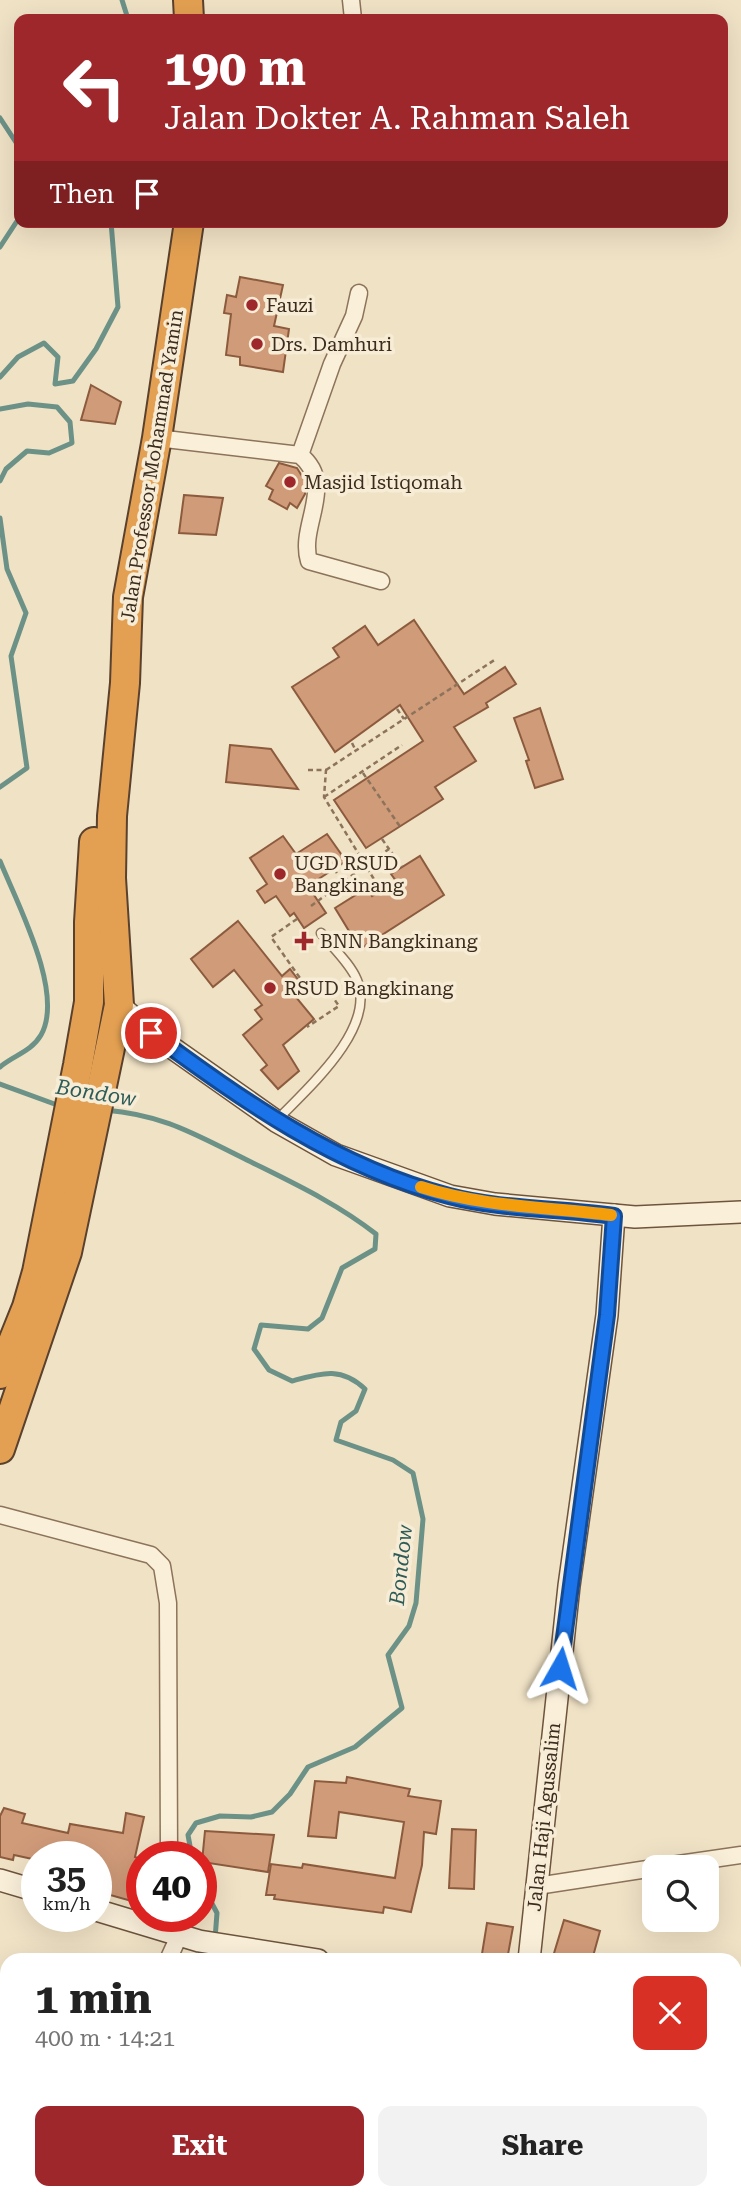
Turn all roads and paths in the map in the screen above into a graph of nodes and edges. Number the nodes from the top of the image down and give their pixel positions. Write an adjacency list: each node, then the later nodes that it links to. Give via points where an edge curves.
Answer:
1 (176, 228): 33 (highway, Jalan Professor Mohammad Yamin, via 106,690 89,922)
2 (188, 228): 4 (highway, Jalan Professor Mohammad Yamin)
3 (359, 293): 5 (street)
4 (157, 438): 5 (street); 29 (highway, Jalan Professor Mohammad Yamin, via 128,597 112,816)
5 (300, 456): 6 (street, via 317,481 309,561)
6 (381, 581)
7 (496, 659): 9 (path)
8 (397, 709): 9 (path)
9 (404, 719): 12 (path)
10 (352, 743): 12 (path)
11 (402, 745): 15 (path)
12 (356, 751): 14 (path)
13 (309, 770): 14 (path)
14 (326, 770): 16 (path)
15 (363, 772): 16 (path); 17 (path)
16 (324, 797): 20 (path)
17 (401, 828)
18 (382, 839): 19 (path)
19 (389, 849): 20 (path); 21 (path)
20 (366, 866): 23 (path); 24 (path)
21 (402, 867)
22 (334, 869): 24 (path)
23 (375, 881)
24 (343, 882): 25 (path); 26 (path)
25 (353, 896)
26 (310, 906)
27 (297, 919): 30 (path, via 271,937 312,995 325,986 339,1006)
28 (321, 933): 34 (lane, via 356,978 360,991 357,1019 344,1047)
29 (119, 1005): 31 (street); 32 (highway, Jalan Professor Mohammad Yamin)
30 (307, 1027)
31 (151, 1033): 32 (street); 34 (street)
32 (112, 1038): 33 (highway, Jalan Professor Mohammad Yamin)
33 (91, 1070): 37 (highway, Jalan Professor Mohammad Yamin, via 64,1131 37,1272); 38 (highway, Jalan Professor Mohammad Yamin, via 92,1136 66,1252)
34 (276, 1121): 36 (street, via 336,1155 450,1196)
35 (741, 1212): 36 (street)
36 (614, 1216): 46 (street, Jalan Haji Agussalim, via 607,1315 569,1586)
37 (0, 1374)
38 (0, 1449)
39 (0, 1514): 40 (street, via 151,1555 162,1566 168,1603)
40 (169, 1841)
41 (741, 1855): 42 (street)
42 (719, 1858)
43 (642, 1870): 46 (street)
44 (0, 1880): 45 (street)
45 (21, 1886)
46 (537, 1886): 51 (street, Jalan Haji Agussalim)
47 (183, 1932): 49 (street)
48 (187, 1932): 50 (street, via 226,1946)
49 (172, 1953)
50 (272, 1953)
51 (530, 1953)

